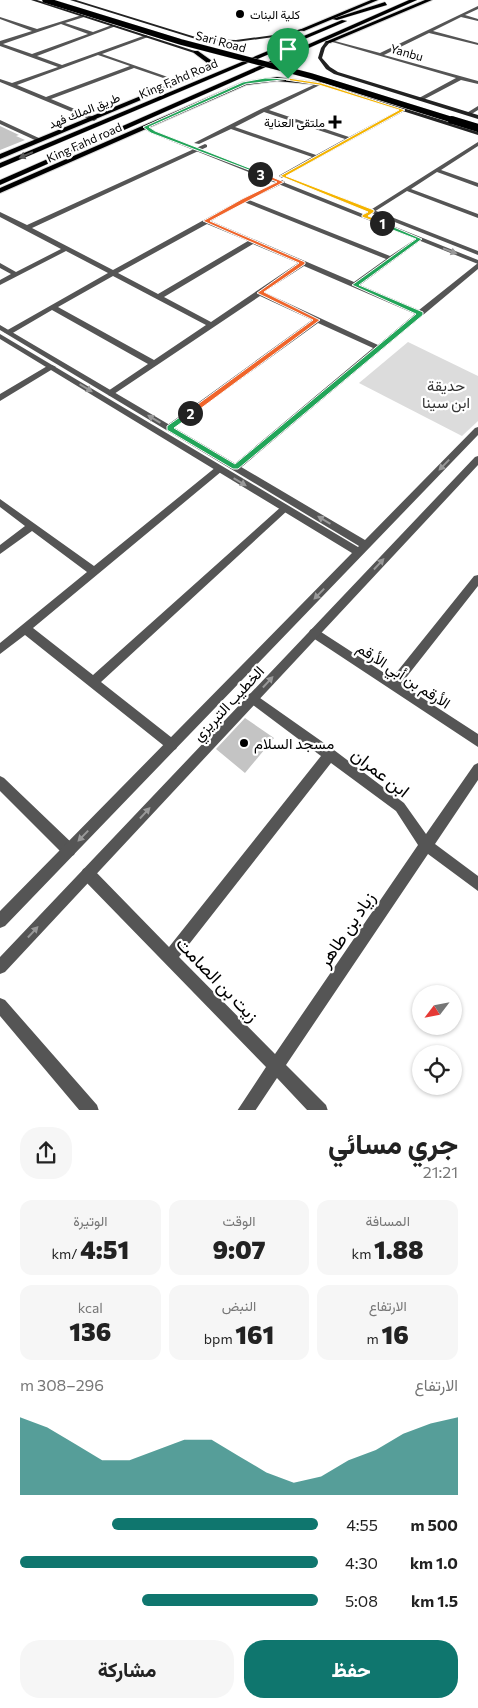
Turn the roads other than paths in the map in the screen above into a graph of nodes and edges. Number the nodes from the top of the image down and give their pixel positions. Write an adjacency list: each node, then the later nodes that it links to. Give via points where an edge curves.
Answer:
1 (33, 0): 12 (main road)
2 (45, 0): 53 (main road, Sari Road, bridge, via 181,42 311,76)
3 (63, 0): 49 (main road, Sari Road, via 166,32 326,74)
4 (72, 0): 17 (main road, via 202,40 236,41)
5 (375, 0): 17 (main road)
6 (393, 0): 9 (highway, King Fahd Road)
7 (414, 0): 50 (highway, King Fahd Road)
8 (429, 0): 22 (main road)
9 (385, 4): 17 (highway); 35 (highway, King Fahd Road)
10 (478, 7): 11 (street)
11 (460, 15): 14 (street); 19 (street)
12 (82, 16): 15 (street); 16 (main road)
13 (0, 18): 18 (street)
14 (478, 20)
15 (60, 23): 18 (street); 20 (street)
16 (114, 26): 20 (street); 21 (main road)
17 (302, 30)
18 (38, 31): 23 (street)
19 (428, 31): 24 (street); 27 (street)
20 (93, 34): 28 (street)
21 (146, 36): 25 (main road); 26 (street)
22 (332, 41): 27 (street, Yanbu); 39 (main road, via 323,48 320,58 328,68)
23 (0, 44): 28 (street)
24 (478, 44)
25 (196, 52): 34 (main road, طريق الملك فهد, via 209,61 209,66)
26 (99, 54): 29 (street); 30 (street)
27 (382, 54): 31 (street, Yanbu); 33 (street, Yanbu)
28 (32, 56): 30 (street)
29 (135, 66): 34 (street); 40 (street)
30 (62, 67): 37 (street)
31 (460, 78): 33 (street, Yanbu); 39 (street)
32 (0, 80): 37 (street)
33 (478, 81)
34 (180, 82): 44 (main road, طريق الملك فهد)
35 (197, 83): 44 (highway); 62 (highway, King Fahd Road, one-way to 62)
36 (320, 84): 38 (main road, King Fahd road, via 288,79 254,80); 42 (street); 43 (main road)
37 (12, 85): 40 (street)
38 (216, 94): 50 (highway); 51 (main road, King Fahd road)
39 (420, 99): 45 (main road)
40 (47, 100): 47 (street)
41 (478, 108): 45 (street)
42 (263, 110): 52 (street); 55 (street)
43 (403, 110): 54 (main road); 55 (street)
44 (112, 112): 47 (main road, طريق الملك فهد)
45 (468, 114): 46 (main road)
46 (478, 117)
47 (94, 119): 56 (main road, طريق الملك فهد)
48 (0, 122): 56 (street)
49 (478, 122)
50 (128, 127): 61 (highway, King Fahd Road)
51 (145, 127): 58 (street); 69 (main road, King Fahd road)
52 (231, 127): 58 (street); 60 (street)
53 (478, 128)
54 (478, 133)
55 (349, 139): 60 (street)
56 (39, 140): 59 (main road, طريق الملك فهد)
57 (478, 144): 63 (street)
58 (197, 146): 64 (street); 64 (street, via 205,146); 76 (street)
59 (0, 156)
60 (317, 157): 64 (street)
61 (56, 159): 65 (highway, King Fahd Road); 67 (main road, King Fahd Road)
62 (0, 166)
63 (436, 170): 66 (street); 68 (street)
64 (282, 179): 70 (street); 71 (street); 73 (street)
65 (0, 183)
66 (478, 185)
67 (0, 187)
68 (406, 189): 71 (street); 74 (street)
69 (0, 191)
70 (244, 200): 75 (street); 81 (street)
71 (372, 211): 73 (street); 80 (street)
72 (0, 214): 76 (street)
73 (364, 216): 77 (street)
74 (478, 216)
75 (206, 221): 78 (street); 85 (street)
76 (26, 228): 79 (street)
77 (420, 239): 81 (street); 83 (street, one-way to 83)
78 (253, 241): 82 (street); 90 (street)
79 (64, 249): 85 (street); 86 (street)
80 (478, 253)
81 (391, 259): 88 (street)
82 (303, 263): 88 (street); 89 (street)
83 (478, 264): 92 (street)
84 (0, 265): 86 (street)
85 (112, 273): 90 (street); 91 (street)
86 (16, 274): 87 (street)
87 (0, 283)
88 (355, 285): 92 (street)
89 (260, 293): 93 (street); 94 (street)
90 (158, 297): 94 (street)
91 (52, 307): 95 (street); 97 (street)
92 (420, 314): 96 (street)
93 (317, 320): 96 (street); 101 (street)
94 (212, 325): 97 (street)
95 (3, 331): 98 (street); 99 (street)
96 (379, 348): 104 (street)
97 (154, 364): 99 (street)
98 (52, 367): 100 (street); 105 (street, one-way to 105)
99 (110, 393): 101 (street, one-way to 99)
100 (0, 398)
101 (169, 428): 104 (street)
102 (478, 430): 109 (street, الخطيب التبريزي, one-way to 109)
103 (477, 461): 114 (street, الخطيب التبريزي, one-way to 103)
104 (236, 468): 109 (street, one-way to 104)
105 (219, 469): 107 (street, one-way to 107); 111 (street)
106 (0, 502): 108 (street)
107 (285, 508): 109 (street); 116 (street)
108 (32, 526): 110 (street); 111 (street)
109 (362, 549): 120 (street, الخطيب التبريزي, one-way to 120)
110 (0, 550)
111 (94, 572): 113 (street)
112 (478, 580): 117 (street)
113 (25, 628): 115 (street); 116 (street)
114 (314, 633): 117 (street, الأرقم بن أبي الأرقم); 118 (street, الخطيب التبريزي, one-way to 114)
115 (0, 649)
116 (93, 682): 120 (street)
117 (393, 686): 119 (street, الأرقم بن أبي الأرقم)
118 (253, 698): 121 (street, ابن عمران); 126 (street, الخطيب التبريزي, one-way to 118)
119 (478, 741)
120 (172, 744): 125 (street, الخطيب التبريزي, one-way to 125)
121 (330, 754): 124 (street, ابن عمران, via 400,807); 129 (street)
122 (478, 769): 124 (street, زياد بن طاهر)
123 (0, 782): 125 (street)
124 (426, 845): 127 (street, ابن عمران); 132 (street, زياد بن طاهر)
125 (68, 850): 128 (street, الخطيب التبريزي)
126 (88, 874): 129 (street, زيت بن الصامت); 130 (street, الخطيب التبريزي, one-way to 126)
127 (478, 884)
128 (0, 921)
129 (170, 957): 132 (street, زيت بن الصامت)
130 (0, 967)
131 (0, 1005): 133 (street)
132 (276, 1065): 134 (street, زياد بن طاهر); 135 (street, زيت بن الصامت)
133 (91, 1110)
134 (244, 1110)
135 (320, 1110)

